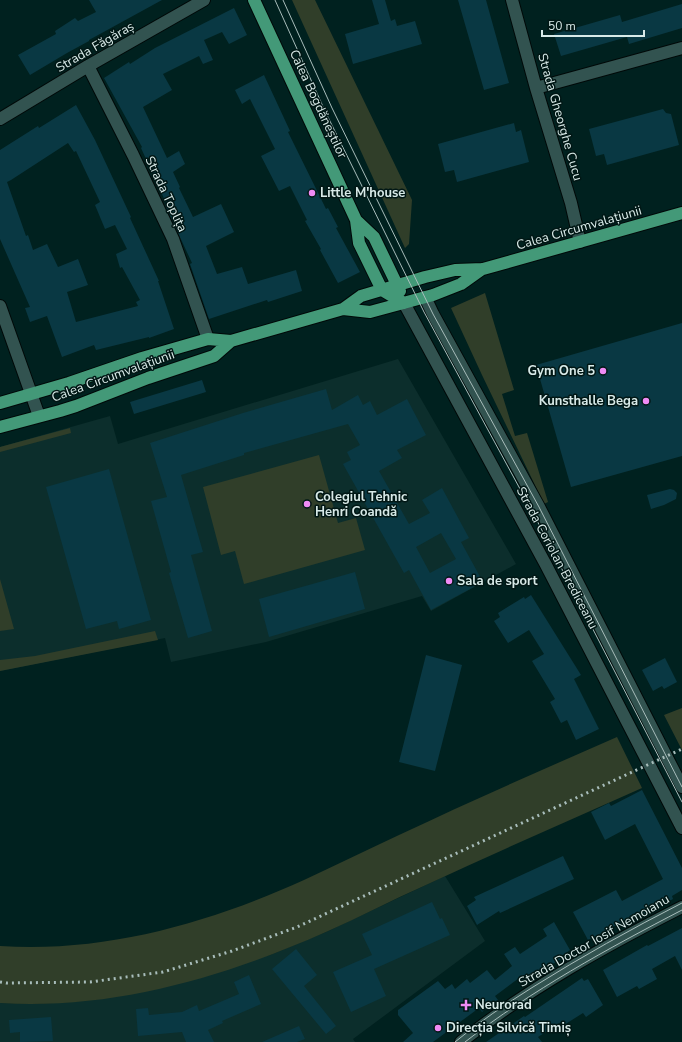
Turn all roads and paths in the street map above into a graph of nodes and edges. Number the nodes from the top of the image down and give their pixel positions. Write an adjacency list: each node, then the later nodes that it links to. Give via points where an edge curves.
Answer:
1 (204, 0): 5 (street, Strada Făgăraș)
2 (254, 0): 9 (main road, Calea Bogdăneștilor)
3 (512, 0): 6 (street, Strada Gheorghe Cucu)
4 (682, 48): 6 (street)
5 (88, 66): 7 (street, Strada Făgăraș); 18 (street, Strada Toplița, via 173,240)
6 (536, 88): 10 (street, Strada Gheorghe Cucu, via 571,203)
7 (0, 119)
8 (682, 213): 10 (main road, Calea Circumvalațiunii)
9 (356, 220): 12 (main road, Calea Bogdăneștilor, via 374,237); 13 (main road, Calea Bogdăneștilor, via 359,243)
10 (580, 242): 11 (main road, Calea Circumvalațiunii)
11 (483, 269): 12 (main road, Calea Circumvalațiunii, via 455,270); 14 (main road, Calea Circumvalațiunii, via 462,284)
12 (398, 285): 13 (main road, Calea Circumvalațiunii); 15 (main road, Calea Bogdăneștilor)
13 (382, 290): 15 (main road); 17 (main road, Calea Circumvalațiunii, via 361,296)
14 (425, 297): 15 (main road, Calea Circumvalațiunii); 24 (street, Strada Coriolan Brediceanu, via 538,507)
15 (404, 303): 17 (main road, Calea Circumvalațiunii, via 370,312); 25 (street, Strada Coriolan Brediceanu, via 546,565)
16 (0, 306): 20 (street)
17 (343, 309): 19 (main road, Calea Circumvalațiunii)
18 (208, 339): 19 (main road, Calea Circumvalațiunii); 20 (main road, Calea Circumvalațiunii)
19 (231, 341): 22 (main road, Calea Circumvalațiunii, via 214,356 76,406)
20 (31, 394): 21 (main road, Calea Circumvalațiunii); 22 (street)
21 (0, 403)
22 (39, 416): 23 (main road, Calea Circumvalațiunii)
23 (0, 427)
24 (682, 787)
25 (682, 828)
26 (682, 907): 27 (street, Strada Doctor Iosif Nemoianu, via 555,977 505,1009)
27 (461, 1042)

